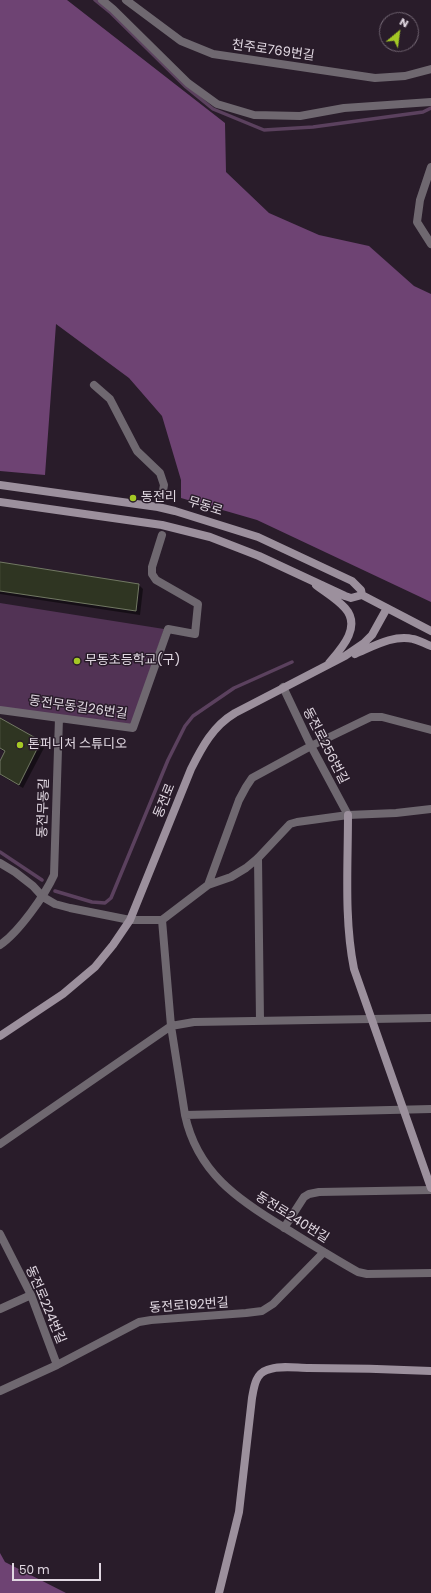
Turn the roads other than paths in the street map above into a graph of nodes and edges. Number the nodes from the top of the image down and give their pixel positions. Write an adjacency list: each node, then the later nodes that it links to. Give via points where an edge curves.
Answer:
1 (102, 0): 4 (street, via 188,83 217,104 254,115 300,116 344,108)
2 (126, 0): 3 (street, 천주로769번길, via 181,41 213,54 375,78 405,76)
3 (431, 69)
4 (431, 102)
5 (431, 167): 6 (street, via 420,200 417,222)
6 (431, 244)
7 (94, 385): 9 (street, via 110,399 137,451 160,473 164,485)
8 (0, 485): 13 (street, 무동로, via 158,507 220,524 258,538 352,581 361,590)
9 (162, 496)
10 (0, 502): 12 (street, 무동로, via 162,525 210,537)
11 (162, 535): 20 (street, 동전무동길26번길, via 152,574 156,580 198,604 196,634 168,630 133,728)
12 (304, 576): 13 (street, 무동로, via 351,598); 17 (street, via 346,609 350,619 351,629 348,636)
13 (362, 595): 14 (street, 무동로)
14 (387, 608): 15 (street, 무동로); 17 (street, 동전로, via 372,635 364,643)
15 (431, 631)
16 (431, 646): 17 (street, via 413,639 394,639)
17 (327, 665): 18 (street, 동전로)
18 (283, 687): 22 (street, 동전로256번길); 29 (street, 동전로, via 224,720 202,746)
19 (0, 710): 20 (street, 동전무동길26번길)
20 (59, 718): 28 (street, 동전무동길, via 54,875)
21 (431, 730): 22 (street, via 382,717 371,717)
22 (310, 746): 24 (street, 동전로256번길); 27 (street, via 252,778 239,800)
23 (431, 809): 24 (street)
24 (348, 815): 25 (street, via 290,824); 33 (street, via 350,948 354,969)
25 (258, 858): 27 (street, via 231,877); 34 (street)
26 (0, 863): 28 (street, via 33,886)
27 (208, 885): 30 (street)
28 (43, 897): 29 (street, via 70,908); 31 (street, 동전무동길)
29 (130, 920): 30 (street); 36 (street, 동전로, via 95,967 63,994)
30 (162, 920): 35 (street, 동전로240번길)
31 (2, 942)
32 (431, 1018): 33 (street)
33 (371, 1019): 34 (street); 38 (street)
34 (260, 1021): 35 (street, via 194,1022)
35 (172, 1026): 39 (street, 동전로240번길); 40 (street)
36 (0, 1036)
37 (431, 1109): 38 (street)
38 (403, 1110): 39 (street); 41 (street)
39 (185, 1115): 42 (street, 동전로240번길, via 195,1145 219,1180 232,1194)
40 (0, 1144)
41 (431, 1189): 42 (street, via 309,1194 299,1203)
42 (284, 1228): 44 (street, 동전로240번길)
43 (0, 1234): 46 (street, 동전로224번길)
44 (324, 1252): 45 (street, 동전로240번길, via 358,1272 367,1274); 48 (street, 동전로192번길, via 273,1304 262,1311 139,1322)
45 (431, 1273)
46 (31, 1295): 47 (street); 48 (street, 동전로224번길)
47 (0, 1309)
48 (57, 1365): 50 (street, 동전로192번길)
49 (431, 1371): 51 (street, via 279,1368 266,1370 260,1374 252,1398 239,1512)
50 (0, 1391)
51 (219, 1593)

